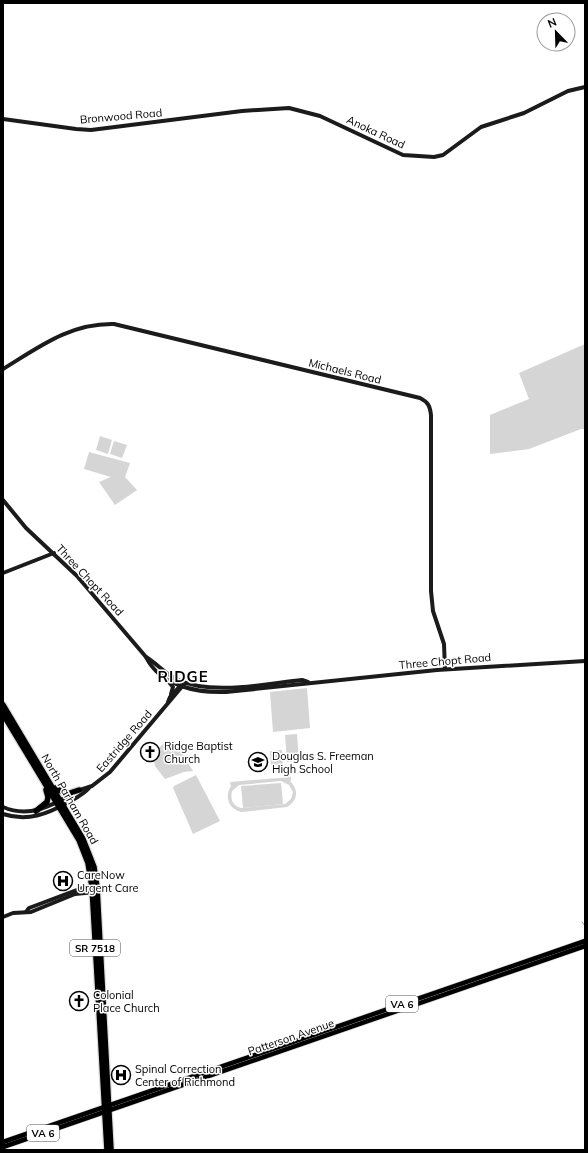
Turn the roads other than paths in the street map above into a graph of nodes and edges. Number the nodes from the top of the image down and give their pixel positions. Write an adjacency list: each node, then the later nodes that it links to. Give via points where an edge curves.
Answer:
1 (585, 87): 2 (street, Anoka Road, via 565,92 524,113 481,127 443,155 434,157 403,156 320,116 296,109 274,108)
2 (193, 117): 3 (street, Bronwood Road, via 83,130)
3 (3, 120)
4 (3, 369): 10 (street, Michaels Road, via 64,333 114,324 427,402 431,415 432,601 444,644)
5 (3, 500): 6 (street, Three Chopt Road, via 26,528)
6 (54, 553): 7 (street); 8 (street, Three Chopt Road)
7 (3, 573)
8 (146, 656): 11 (street, Three Chopt Road, via 153,668); 13 (street, Three Chopt Road)
9 (585, 661): 10 (street, Three Chopt Road)
10 (445, 669): 12 (street, Three Chopt Road)
11 (167, 679): 13 (street, Three Chopt Road); 15 (street, via 173,687)
12 (308, 682): 13 (street, Three Chopt Road, via 302,680 218,688); 14 (street, Three Chopt Road, via 302,685 234,691)
13 (182, 685): 14 (street, Three Chopt Road); 15 (street, Eastridge Road)
14 (200, 691): 15 (street, via 184,691)
15 (172, 697): 20 (street, Eastridge Road, via 111,771)
16 (3, 705): 19 (highway, North Parham Road / SR 7518)
17 (3, 714): 18 (highway, North Parham Road / SR 7518)
18 (43, 780): 22 (highway, North Parham Road / SR 7518); 24 (highway, via 48,798 45,805)
19 (52, 786): 21 (highway, via 65,794); 22 (highway, North Parham Road / SR 7518)
20 (90, 788): 21 (street, Eastridge Road); 22 (street, Eastridge Road)
21 (79, 790): 22 (street, Eastridge Road)
22 (60, 804): 24 (street); 25 (street, via 44,814 32,817); 26 (highway, North Parham Road / SR 7518, via 85,853)
23 (3, 806): 24 (street, via 16,811)
24 (36, 811)
25 (3, 814)
26 (94, 890): 27 (street, via 82,888 29,908 26,912); 30 (highway, North Parham Road / SR 7518)
27 (3, 917)
28 (585, 941): 30 (main road, Patterson Avenue / VA 6)
29 (585, 946): 30 (main road, Patterson Avenue / VA 6)
30 (106, 1109): 31 (main road, Patterson Avenue / VA 6); 32 (main road, Patterson Avenue / VA 6); 33 (highway, North Parham Road / SR 7518); 34 (highway, North Parham Road / SR 7518)
31 (3, 1142)
32 (3, 1147)
33 (107, 1150)
34 (111, 1150)

